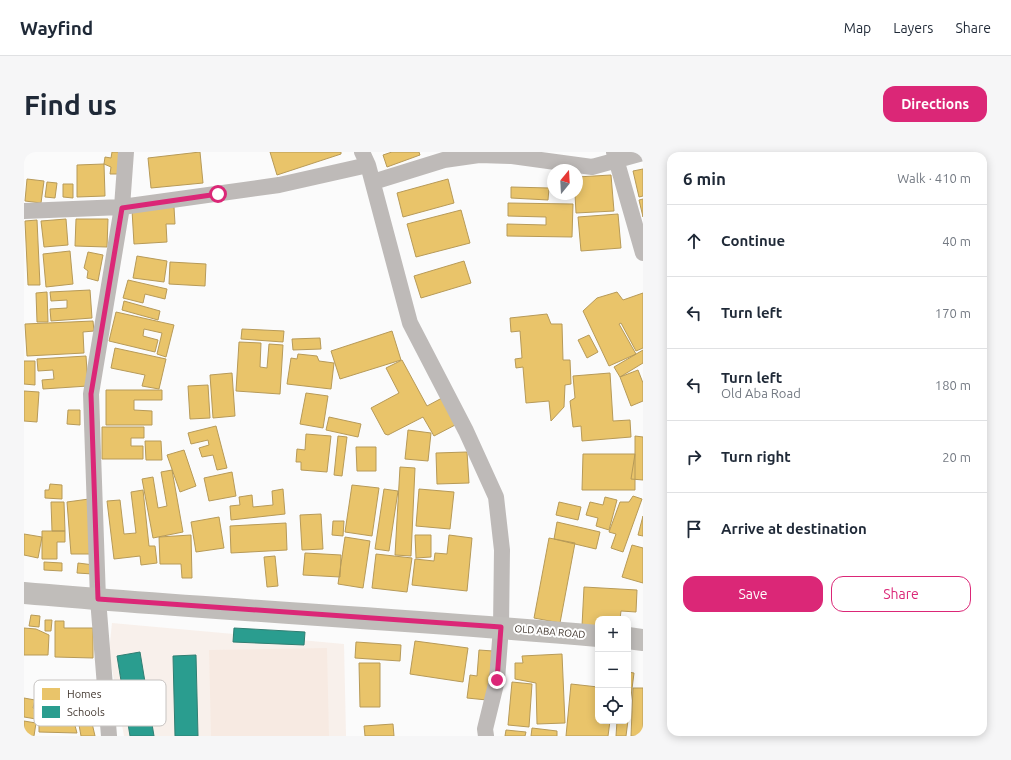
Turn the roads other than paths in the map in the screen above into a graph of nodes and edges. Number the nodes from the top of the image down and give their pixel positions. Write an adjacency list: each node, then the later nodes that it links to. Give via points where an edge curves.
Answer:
1 (126, 152): 6 (street)
2 (643, 153): 3 (street)
3 (615, 157): 5 (street, via 592,167 512,156 479,155 444,160); 8 (street)
4 (365, 159): 5 (street); 6 (street, via 279,185)
5 (373, 182): 11 (street, via 410,323 466,431 496,497 502,550)
6 (122, 208): 7 (street); 10 (street, via 91,394)
7 (24, 211)
8 (643, 253)
9 (24, 593): 10 (main road, OLD ABA ROAD)
10 (98, 599): 11 (main road, OLD ABA ROAD); 15 (street)
11 (501, 627): 12 (main road, OLD ABA ROAD); 18 (street, via 497,680 485,728)
12 (595, 636)
13 (631, 638): 14 (main road)
14 (643, 640)
15 (105, 680)
16 (108, 726): 17 (street)
17 (109, 736)
18 (486, 736)

